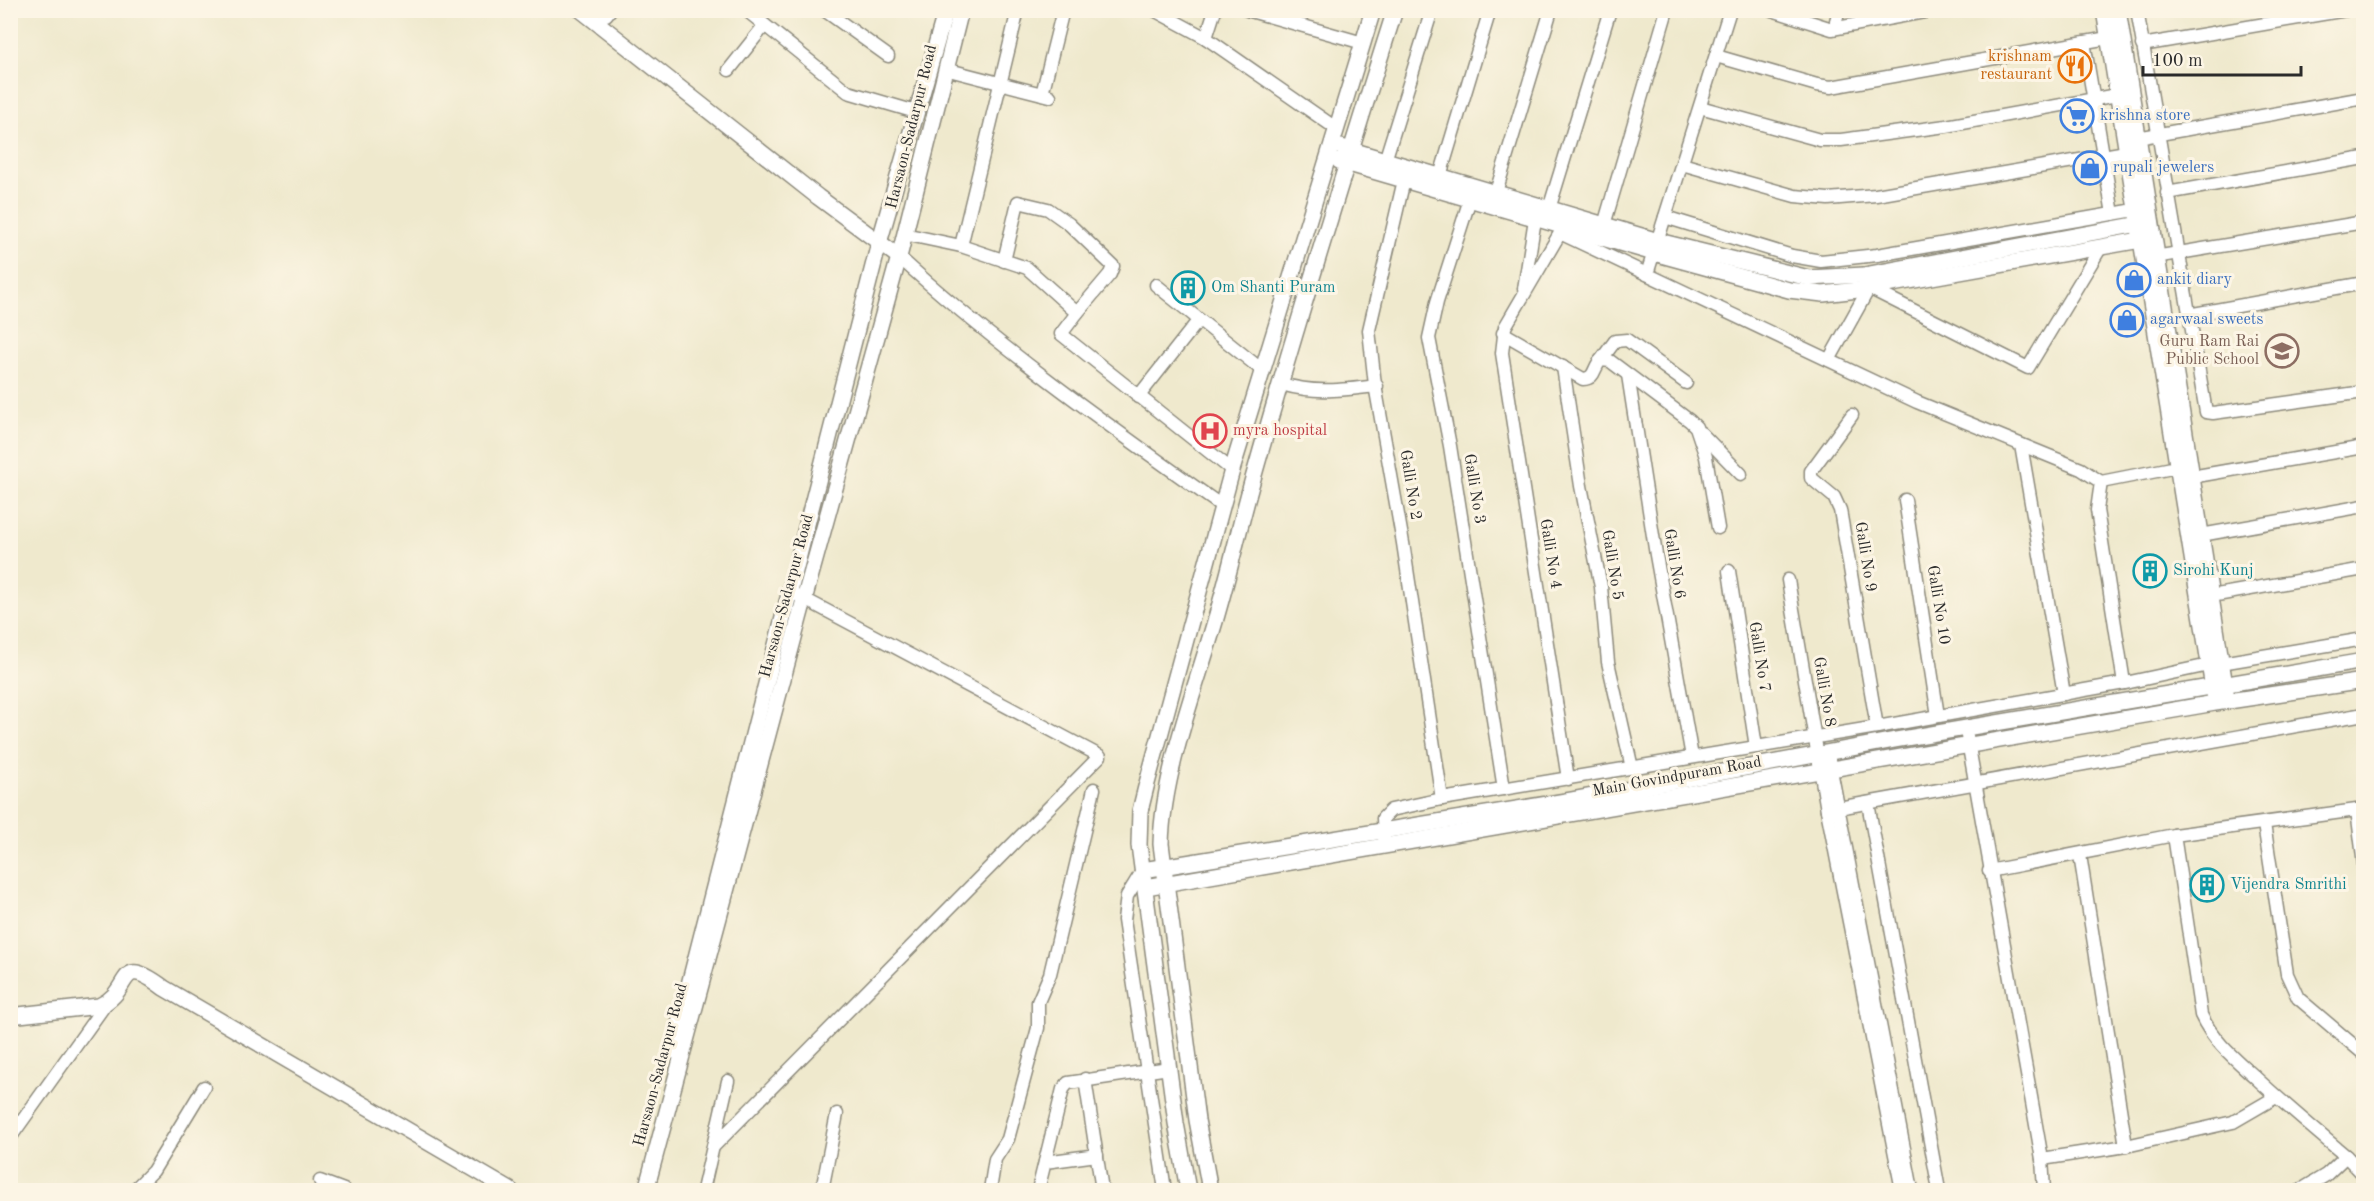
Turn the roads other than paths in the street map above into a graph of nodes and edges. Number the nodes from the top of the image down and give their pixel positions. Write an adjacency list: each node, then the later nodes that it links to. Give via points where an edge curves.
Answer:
1 (582, 10): 68 (street)
2 (746, 10): 27 (street)
3 (824, 10): 26 (street)
4 (849, 10): 26 (street)
5 (946, 10): 42 (street, Harsaon-Sadarpur Road)
6 (961, 10): 35 (street, Harsaon-Sadarpur Road)
7 (1018, 10): 37 (street)
8 (1063, 10): 37 (street, via 1046,95)
9 (1154, 10): 28 (street)
10 (1215, 10): 28 (street)
11 (1247, 10): 31 (street)
12 (1373, 10): 31 (street)
13 (1395, 10): 48 (street)
14 (1431, 10): 52 (street)
15 (1490, 10): 53 (street)
16 (1551, 10): 57 (street)
17 (1610, 10): 58 (street)
18 (1667, 10): 65 (street)
19 (1730, 10): 34 (street)
20 (1772, 10): 21 (street, via 1832,29)
21 (1935, 10)
22 (2104, 10): 29 (street)
23 (2118, 10): 45 (street)
24 (2137, 10): 32 (street)
25 (2346, 10): 32 (street)
26 (840, 22): 33 (street)
27 (764, 26): 36 (street); 42 (street, via 848,92)
28 (1206, 38): 43 (street)
29 (2108, 38): 30 (street); 38 (street)
30 (2084, 42): 34 (street, via 1831,87); 40 (street)
31 (1363, 43): 43 (street)
32 (2142, 45): 44 (street)
33 (888, 56)
34 (1716, 56): 41 (street)
35 (945, 69): 37 (street); 66 (street, Harsaon-Sadarpur Road)
36 (729, 70)
37 (1001, 83): 69 (street)
38 (2117, 95): 40 (street); 47 (street)
39 (2364, 98): 44 (street)
40 (2093, 99): 41 (street, via 1946,126 1841,140 1820,140); 49 (street)
41 (1700, 107): 51 (street)
42 (916, 112): 68 (street, Harsaon-Sadarpur Road)
43 (1337, 129): 46 (street)
44 (2159, 135): 45 (street); 55 (street)
45 (2137, 138): 62 (street)
46 (1330, 151): 48 (street); 88 (street)
47 (2126, 152): 49 (street); 62 (street)
48 (1349, 156): 52 (street); 91 (street)
49 (2103, 157): 51 (street, via 1876,195 1828,199 1795,196); 59 (street)
50 (2364, 158): 55 (street)
51 (1682, 164): 60 (street)
52 (1384, 167): 53 (street); 54 (street)
53 (1440, 176): 57 (street)
54 (1404, 180): 56 (street); 92 (street, Galli No 2, via 1369,330)
55 (2167, 193): 72 (street)
56 (1470, 199): 57 (street); 136 (street, Galli No 3, via 1429,338)
57 (1494, 199): 58 (street); 61 (street)
58 (1549, 209): 64 (street)
59 (2113, 214): 60 (street, via 1821,261 1792,256); 62 (street)
60 (1665, 217): 70 (street)
61 (1535, 219): 64 (street); 80 (street)
62 (2141, 219): 67 (street); 70 (street, via 1864,275 1828,278 1788,274)
63 (2364, 222): 72 (street)
64 (1565, 225): 65 (street); 70 (street); 76 (street); 80 (street)
65 (1604, 225): 70 (street)
66 (904, 234): 69 (street); 73 (street, Harsaon-Sadarpur Road)
67 (2146, 239): 71 (street); 74 (street)
68 (879, 243): 73 (street); 112 (street, Harsaon-Sadarpur Road)
69 (961, 246): 75 (street)
70 (1656, 247): 76 (street); 79 (street, via 1800,293)
71 (2101, 247): 79 (street); 79 (street, via 2028,368)
72 (2178, 253): 74 (street); 82 (street)
73 (899, 257): 106 (street, via 1069,397); 114 (street, Harsaon-Sadarpur Road)
74 (2149, 258): 99 (street); 102 (street)
75 (1004, 261): 81 (street, via 1027,268); 81 (street, via 1018,202 1048,209 1113,266)
76 (1647, 274): 86 (street)
77 (2364, 283): 82 (street)
78 (1156, 285): 83 (street)
79 (1869, 288): 86 (street)
80 (1522, 297): 84 (street)
81 (1077, 312): 94 (street, via 1061,334)
82 (2188, 315): 93 (street, via 2206,412)
83 (1198, 321): 88 (street); 94 (street)
84 (1503, 333): 87 (street); 133 (street, Galli No 4, via 1502,352)
85 (1601, 360): 87 (street, via 1587,379); 89 (street, via 1610,361); 90 (street, via 1615,341 1626,340)
86 (1829, 360): 97 (street)
87 (1563, 367): 132 (street, Galli No 5, via 1601,587 1608,662)
88 (1262, 370): 100 (street)
89 (1628, 375): 96 (street); 130 (street, Galli No 6)
90 (1686, 383)
91 (1281, 384): 92 (street, via 1325,392); 147 (street, via 1167,791 1161,844)
92 (1377, 386): 137 (street, Galli No 2)
93 (2364, 392)
94 (1137, 396): 100 (street)
95 (1852, 415): 125 (street, Galli No 9, via 1811,478 1834,497 1840,510)
96 (1695, 428): 101 (street); 107 (street, via 1706,457)
97 (2021, 445): 103 (street, via 2081,469); 121 (street)
98 (2364, 447): 102 (street)
99 (2177, 467): 103 (street); 117 (street)
100 (1232, 470): 106 (street)
101 (1741, 474)
102 (2192, 477): 108 (street)
103 (2101, 482): 119 (street, via 2097,510)
104 (1905, 500): 124 (street, Galli No 10)
105 (2364, 506): 108 (street)
106 (1222, 507): 148 (street, via 1140,811)
107 (1718, 528)
108 (2201, 535): 113 (street)
109 (2364, 569): 113 (street)
110 (1729, 571): 129 (street, Galli No 7)
111 (1788, 580): 127 (street, Galli No 8)
112 (790, 590): 114 (street); 174 (street, Harsaon-Sadarpur Road)
113 (2211, 596): 117 (street)
114 (804, 600): 164 (street, via 1100,756); 175 (street, Harsaon-Sadarpur Road)
115 (2364, 639): 117 (street)
116 (2364, 661): 120 (street, Main Govindpuram Road)
117 (2216, 664): 119 (street); 120 (street)
118 (2364, 681): 122 (street, Main Govindpuram Road)
119 (2124, 683): 121 (street)
120 (2219, 685): 122 (street); 126 (street, Main Govindpuram Road)
121 (2064, 694): 124 (street)
122 (2222, 702): 128 (street, Main Govindpuram Road)
123 (2364, 714): 134 (street)
124 (1938, 716): 125 (street)
125 (1877, 728): 127 (street)
126 (1965, 728): 128 (street); 131 (street, Main Govindpuram Road)
127 (1815, 738): 129 (street); 131 (street, Galli No 8)
128 (1968, 746): 131 (street, Main Govindpuram Road); 134 (street)
129 (1756, 747): 130 (street)
130 (1692, 757): 132 (street)
131 (1824, 761): 139 (street, Galli No 8); 142 (street, Main Govindpuram Road); 144 (street, Main Govindpuram Road)
132 (1632, 768): 133 (street)
133 (1568, 779): 136 (street)
134 (1975, 783): 138 (street); 149 (street)
135 (1094, 789): 178 (street, via 1050,974 1038,1002 1038,1028 1008,1139 995,1159)
136 (1504, 789): 137 (street)
137 (1442, 799): 142 (street, via 1391,810 1383,818)
138 (1868, 803): 139 (street); 186 (street)
139 (1832, 809): 184 (street); 185 (street)
140 (2360, 810): 141 (street); 146 (street)
141 (2264, 824): 143 (street); 154 (street, via 2287,974 2293,990)
142 (1383, 830): 144 (street); 147 (street, Main Govindpuram Road)
143 (2174, 835): 145 (street); 160 (street, via 2200,1015 2217,1042)
144 (1386, 846): 150 (street, Main Govindpuram Road)
145 (2080, 855): 149 (street); 163 (street)
146 (2364, 865)
147 (1165, 866): 148 (street, Main Govindpuram Road); 150 (street)
148 (1143, 870): 151 (street); 156 (street, via 1127,896 1124,920)
149 (1989, 871): 167 (street)
150 (1167, 884): 151 (street, Main Govindpuram Road); 183 (street, via 1197,1120)
151 (1146, 888): 155 (street)
152 (109, 999): 153 (street, via 89,1008); 162 (street); 173 (street, via 129,974 141,972)
153 (10, 1016)
154 (2364, 1054)
155 (1169, 1068): 156 (street); 182 (street)
156 (1147, 1071): 157 (street); 181 (street)
157 (1085, 1079): 165 (street); 168 (street, via 1068,1083 1063,1089)
158 (728, 1081): 164 (street)
159 (204, 1087): 171 (street, via 153,1171)
160 (2276, 1096): 163 (street, via 2233,1122); 166 (street)
161 (837, 1114): 177 (street)
162 (10, 1138)
163 (2126, 1146): 167 (street)
164 (713, 1147): 176 (street)
165 (1097, 1155): 168 (street); 180 (street)
166 (2355, 1158): 169 (street); 188 (street)
167 (2042, 1159): 187 (street)
168 (1045, 1162): 179 (street)
169 (2364, 1175)
170 (320, 1181): 172 (street)
171 (134, 1191)
172 (344, 1191)
173 (510, 1191)
174 (636, 1191)
175 (646, 1191)
176 (704, 1191)
177 (822, 1191)
178 (990, 1191)
179 (1038, 1191)
180 (1102, 1191)
181 (1165, 1191)
182 (1188, 1191)
183 (1210, 1191)
184 (1902, 1191)
185 (1912, 1191)
186 (1940, 1191)
187 (2044, 1191)
188 (2301, 1191)

